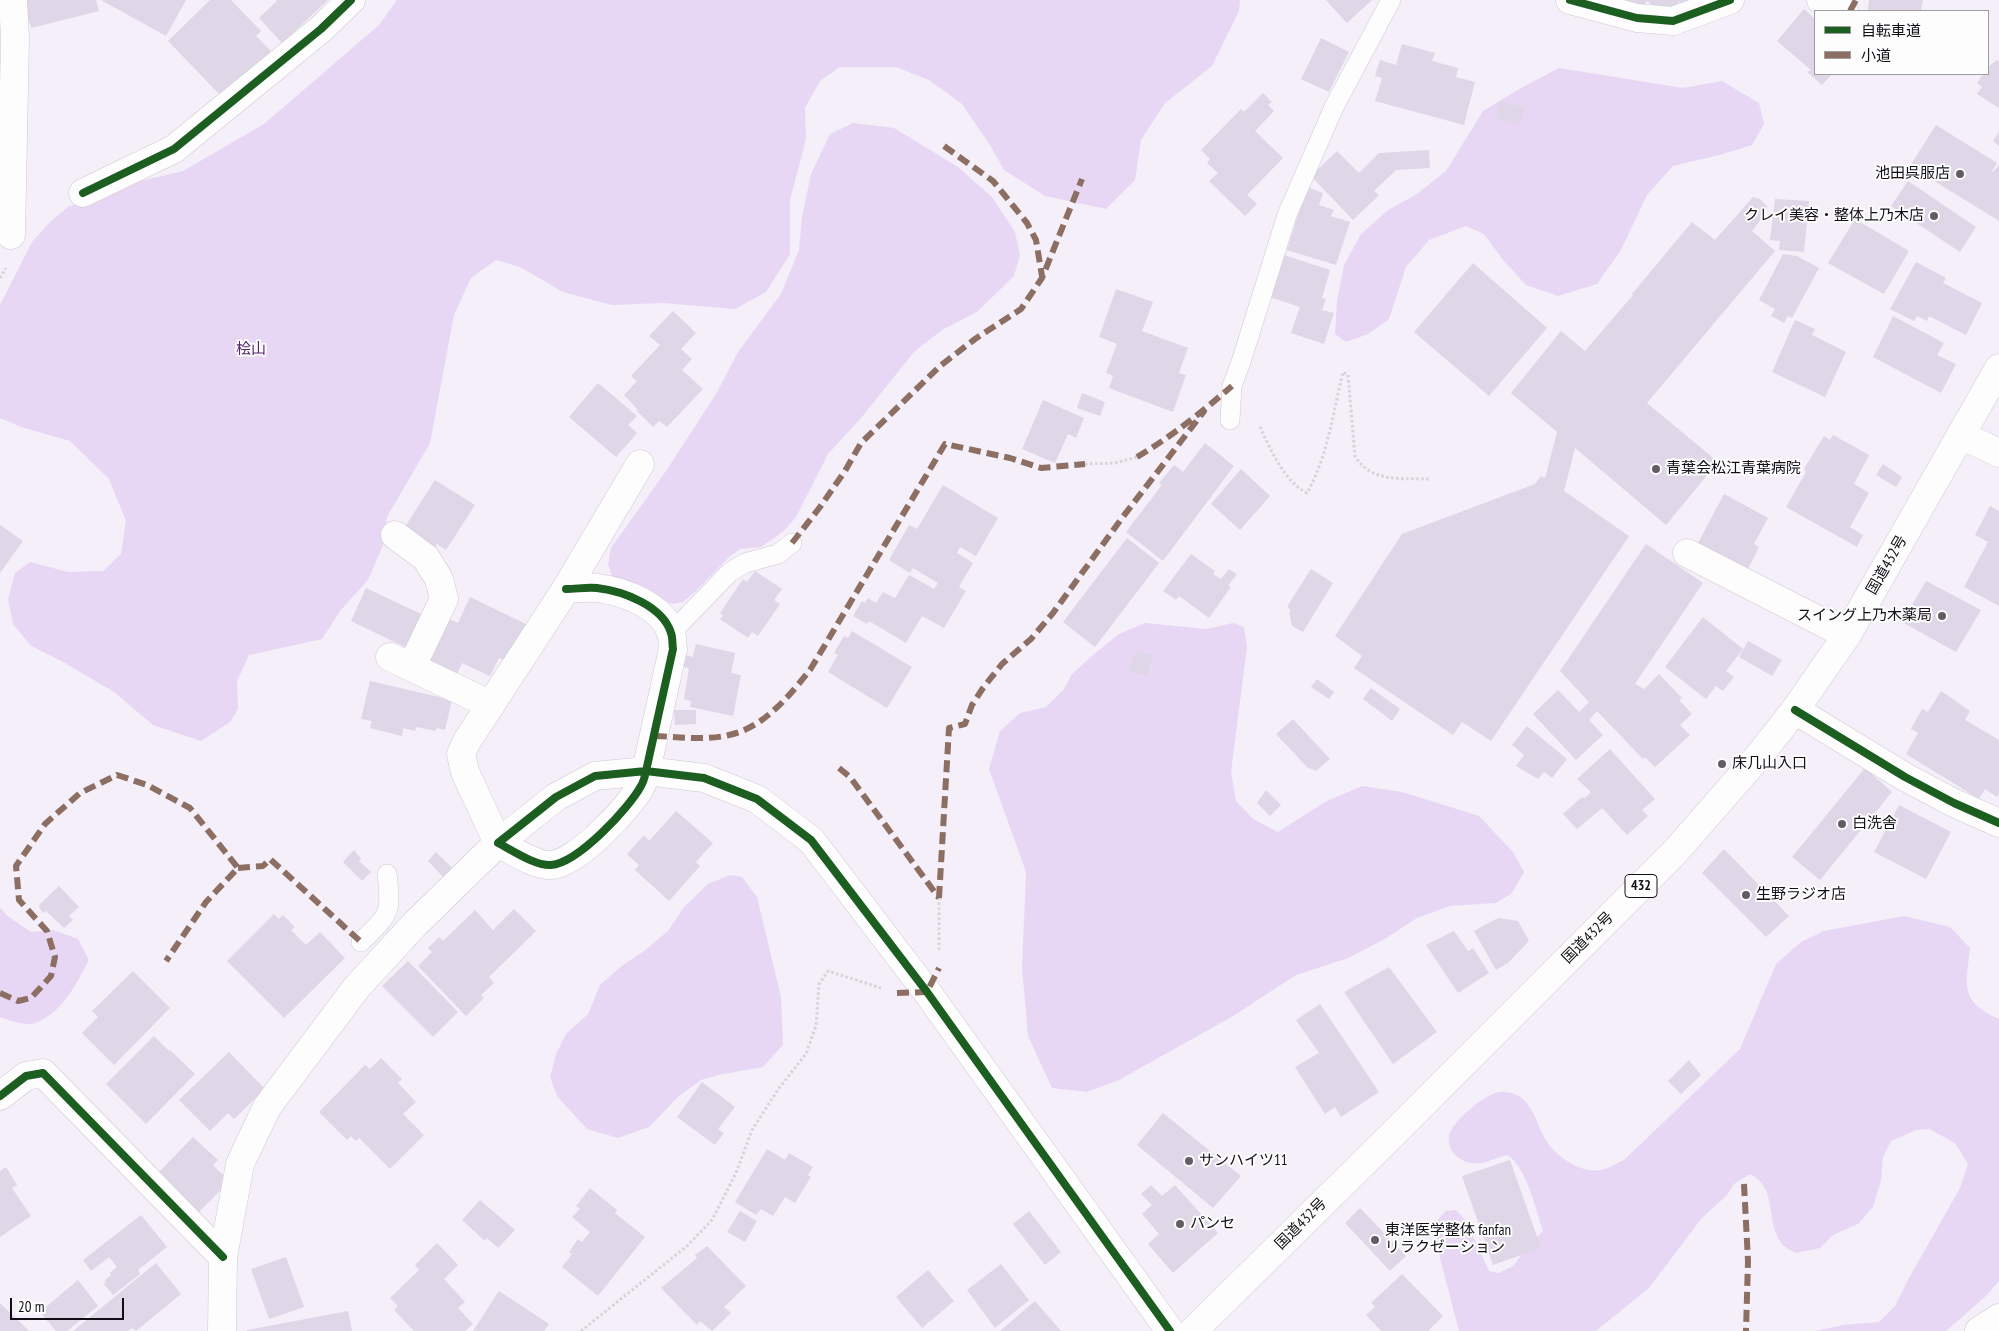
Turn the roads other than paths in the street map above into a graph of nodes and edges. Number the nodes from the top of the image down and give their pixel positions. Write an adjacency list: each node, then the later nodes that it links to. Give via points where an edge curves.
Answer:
1 (13, 0): 9 (main road)
2 (351, 0): 8 (main road, via 321,29 174,149)
3 (1391, 0): 11 (lane, via 1334,107 1287,215 1232,386)
4 (1570, 0): 5 (main road, via 1637,18 1673,20)
5 (1730, 0)
6 (1821, 0): 7 (main road)
7 (1842, 10)
8 (83, 193)
9 (11, 235)
10 (1999, 368): 12 (main road, 国道432号 / 432)
11 (1230, 420)
12 (1961, 435): 13 (main road); 20 (main road, 国道432号 / 432)
13 (1999, 453)
14 (640, 464): 18 (main road)
15 (395, 535): 21 (main road, via 426,558 439,579 444,599 401,661)
16 (792, 544): 19 (lane, via 778,554 744,563 730,572)
17 (1687, 553): 20 (main road)
18 (566, 589): 19 (main road, via 597,588 624,594 648,605 665,620); 21 (main road)
19 (671, 633): 23 (main road, via 673,649)
20 (1847, 635): 22 (main road, 国道432号 / 432)
21 (491, 705): 25 (main road, via 461,754 465,772)
22 (1795, 710): 24 (main road, via 1905,777); 33 (main road, 国道432号 / 432, via 1676,852)
23 (646, 771): 25 (main road, via 594,776 556,798); 25 (main road, via 642,785 619,814 591,843 573,856 551,865 531,861); 32 (main road, via 704,778 757,799 811,840 927,992)
24 (1999, 823)
25 (498, 843): 29 (main road, via 357,987 267,1107 240,1164)
26 (387, 874): 27 (lane, via 388,913)
27 (361, 942)
28 (0, 1096): 29 (main road, via 26,1076 43,1073)
29 (223, 1257): 31 (main road)
30 (1999, 1318): 34 (main road)
31 (222, 1331)
32 (1170, 1331)
33 (1193, 1331)
34 (1979, 1331)

